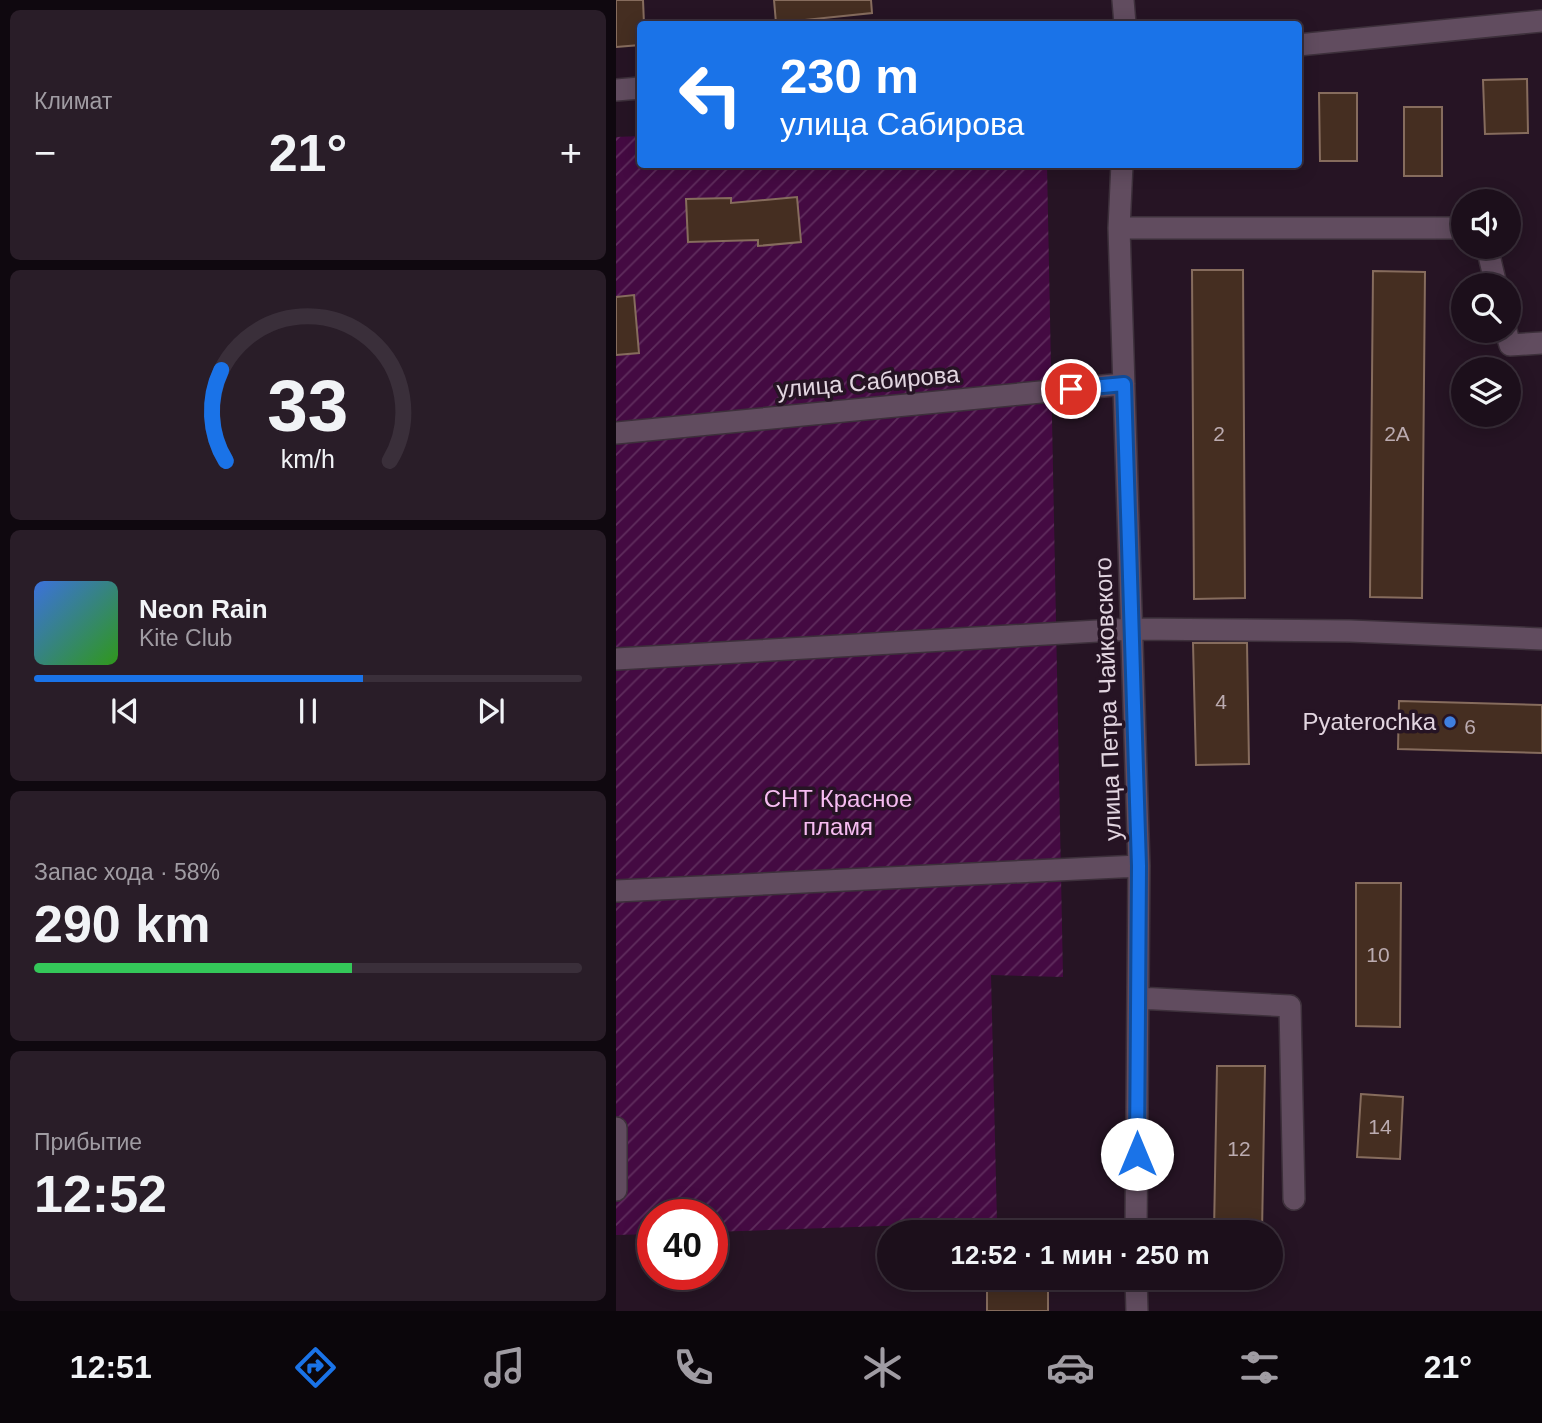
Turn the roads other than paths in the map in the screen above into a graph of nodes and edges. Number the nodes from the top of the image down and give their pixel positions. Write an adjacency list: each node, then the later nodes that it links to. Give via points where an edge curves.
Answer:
1 (1124, 0): 2 (street)
2 (1125, 21)
3 (1542, 22): 4 (street)
4 (1302, 45)
5 (637, 88): 6 (street)
6 (616, 90)
7 (1122, 168): 8 (street, улица Петра Чайковского)
8 (1119, 228): 9 (street); 12 (street, улица Петра Чайковского)
9 (1451, 228)
10 (1509, 343): 11 (street)
11 (1542, 343)
12 (1124, 384): 13 (street, улица Сабирова); 14 (street, улица Петра Чайковского)
13 (616, 433)
14 (1132, 629): 15 (street); 16 (street); 17 (street, улица Петра Чайковского)
15 (1542, 639)
16 (616, 659)
17 (1139, 866): 18 (street); 19 (street, улица Петра Чайковского)
18 (616, 891)
19 (1138, 998): 22 (street, via 1290,1006); 23 (street, улица Петра Чайковского)
20 (616, 1128): 21 (street)
21 (616, 1190)
22 (1294, 1199)
23 (1136, 1220)
24 (1136, 1290): 25 (street)
25 (1137, 1311)

